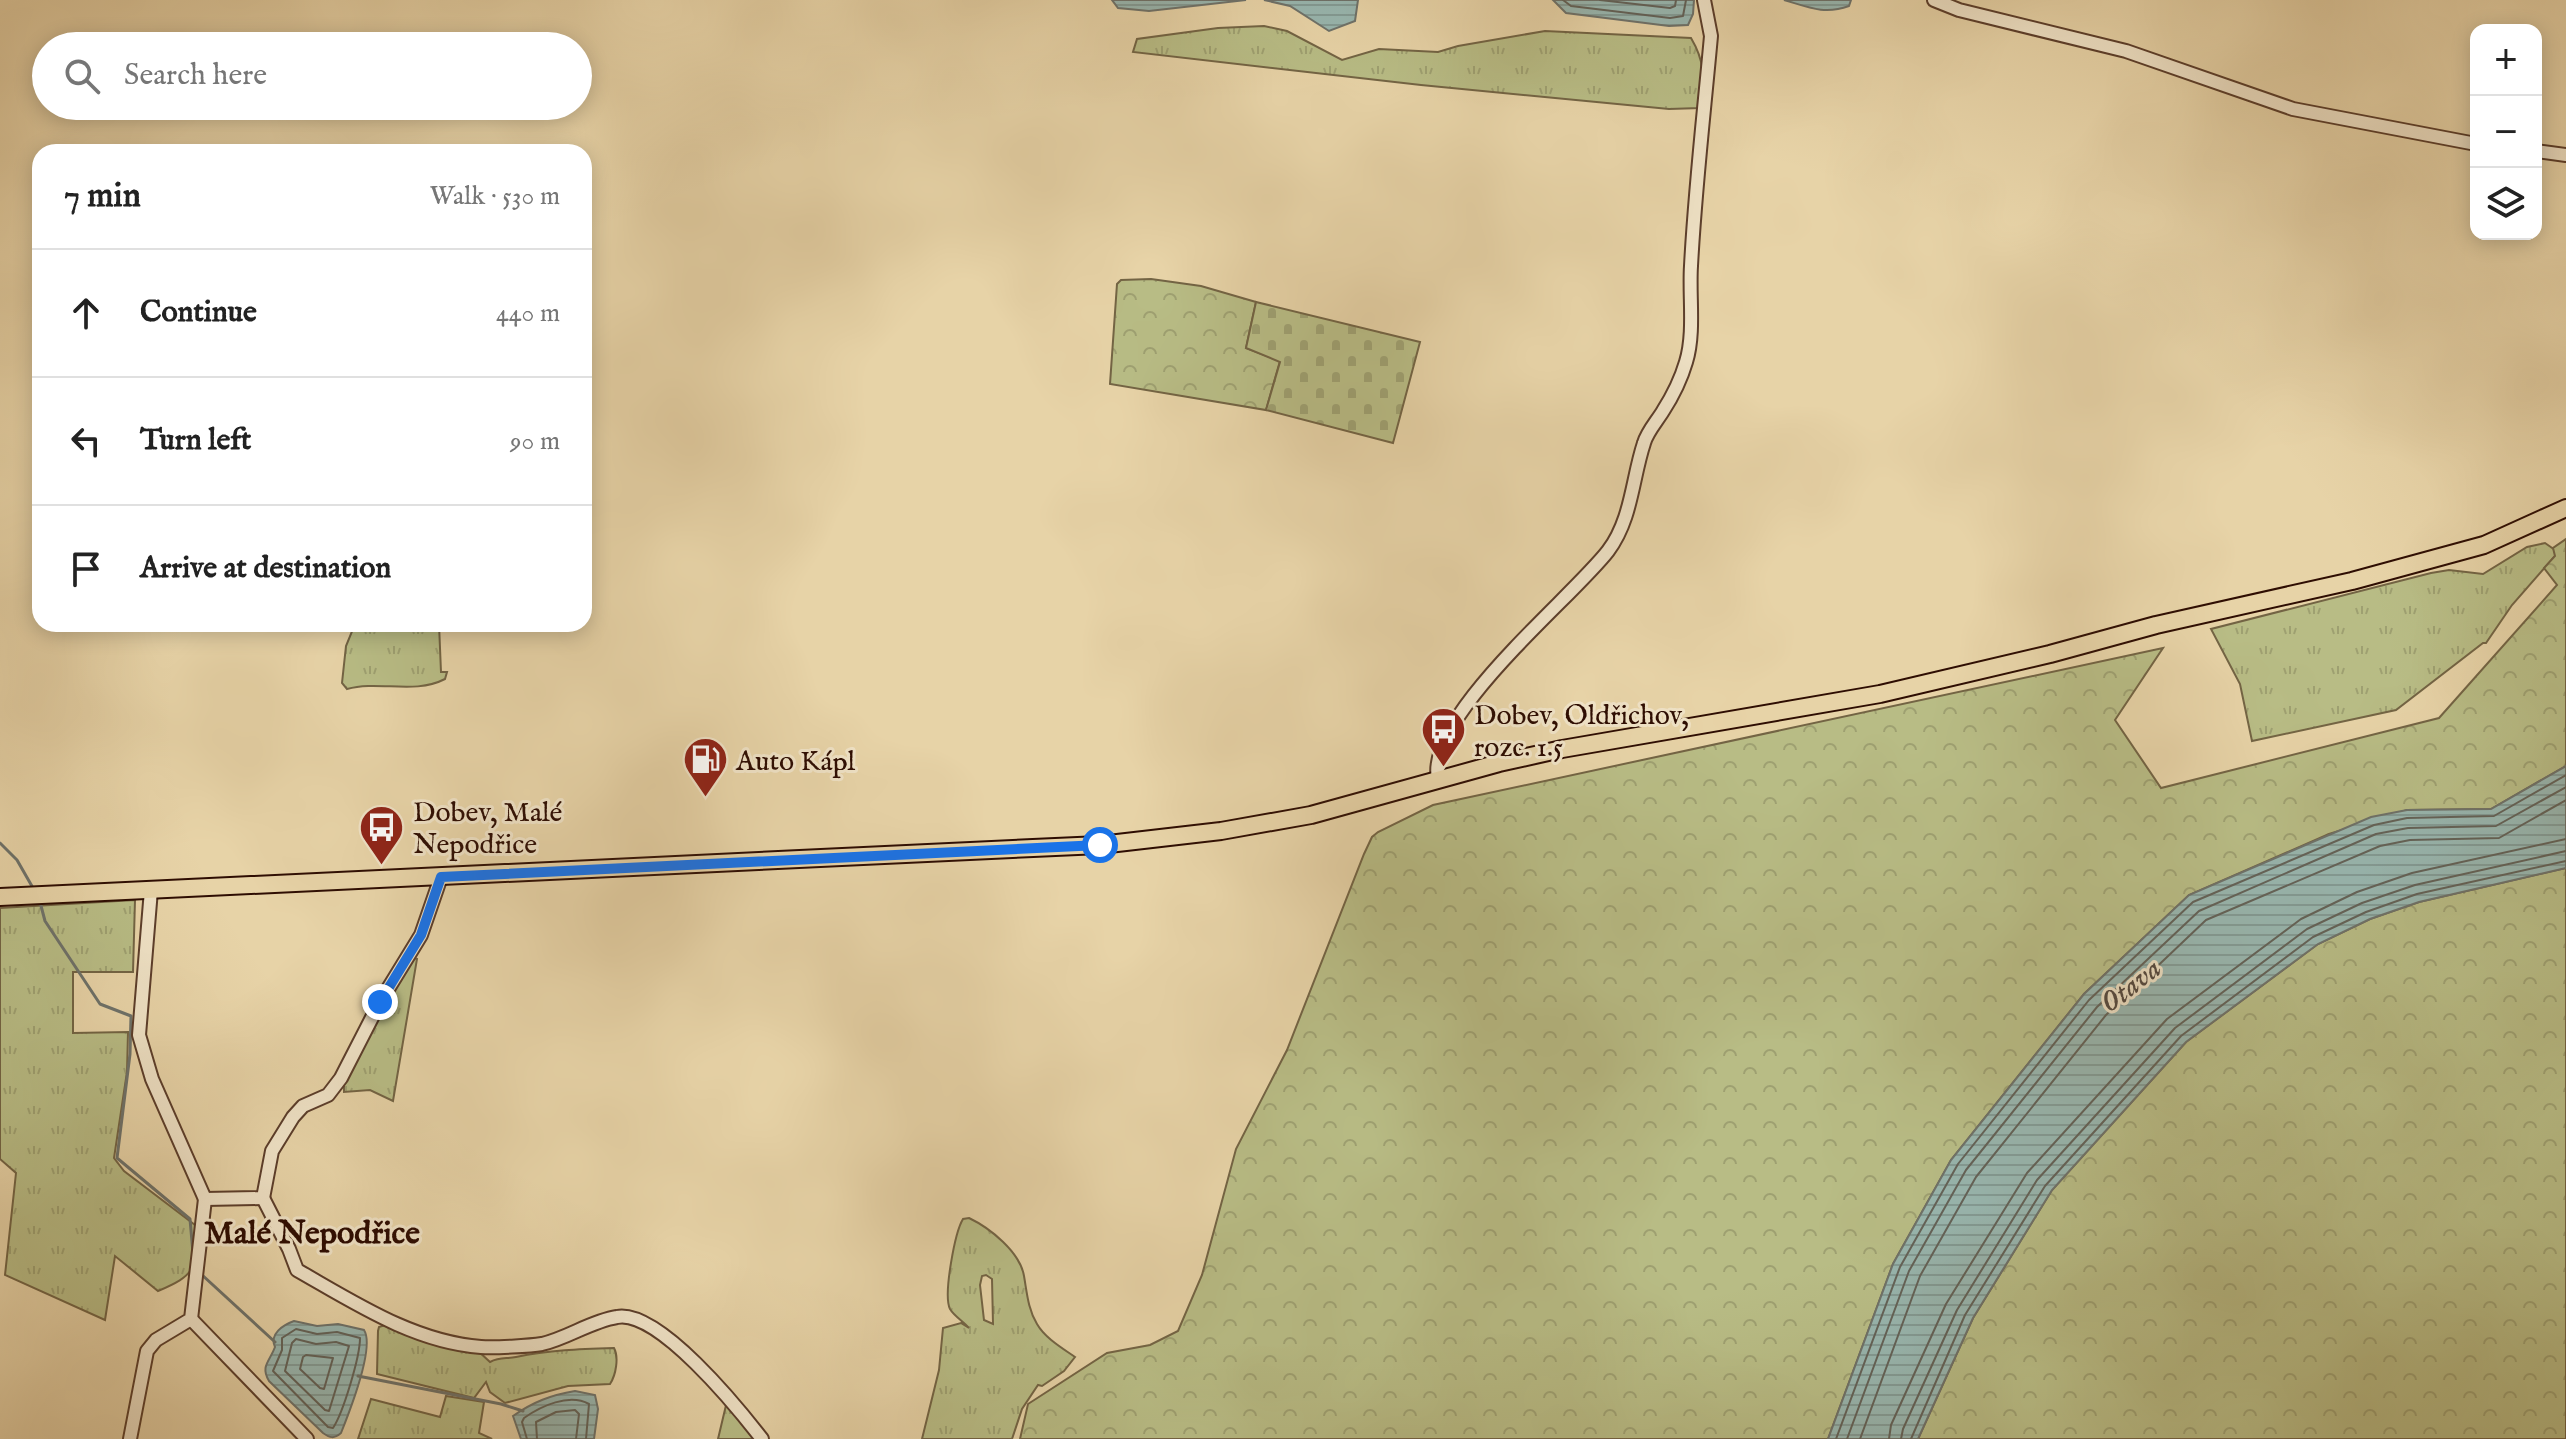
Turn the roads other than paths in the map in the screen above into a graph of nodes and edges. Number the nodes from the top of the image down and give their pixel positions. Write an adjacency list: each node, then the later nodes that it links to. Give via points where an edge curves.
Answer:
1 (1704, 0): 7 (street, via 1711,36 1687,361 1644,440 1619,533 1463,710 1439,758)
2 (1934, 0): 3 (street, via 2126,51 2293,109)
3 (2470, 143)
4 (2542, 152): 5 (street)
5 (2566, 155)
6 (2566, 508): 7 (main road, via 2484,545 2050,654 1880,694 1562,749)
7 (1438, 779): 8 (main road, via 1311,815 1100,845)
8 (441, 877): 9 (main road); 11 (street, via 421,935 341,1078 328,1095 303,1106 272,1151)
9 (151, 890): 10 (main road); 12 (street, via 139,1035 152,1079)
10 (0, 897)
11 (263, 1198): 12 (street); 16 (street, via 297,1270 395,1324 435,1339 498,1347 543,1344 615,1317 636,1318 695,1363)
12 (205, 1199): 13 (street)
13 (191, 1319): 14 (street, via 147,1351); 15 (street)
14 (130, 1439)
15 (307, 1439)
16 (762, 1439)

